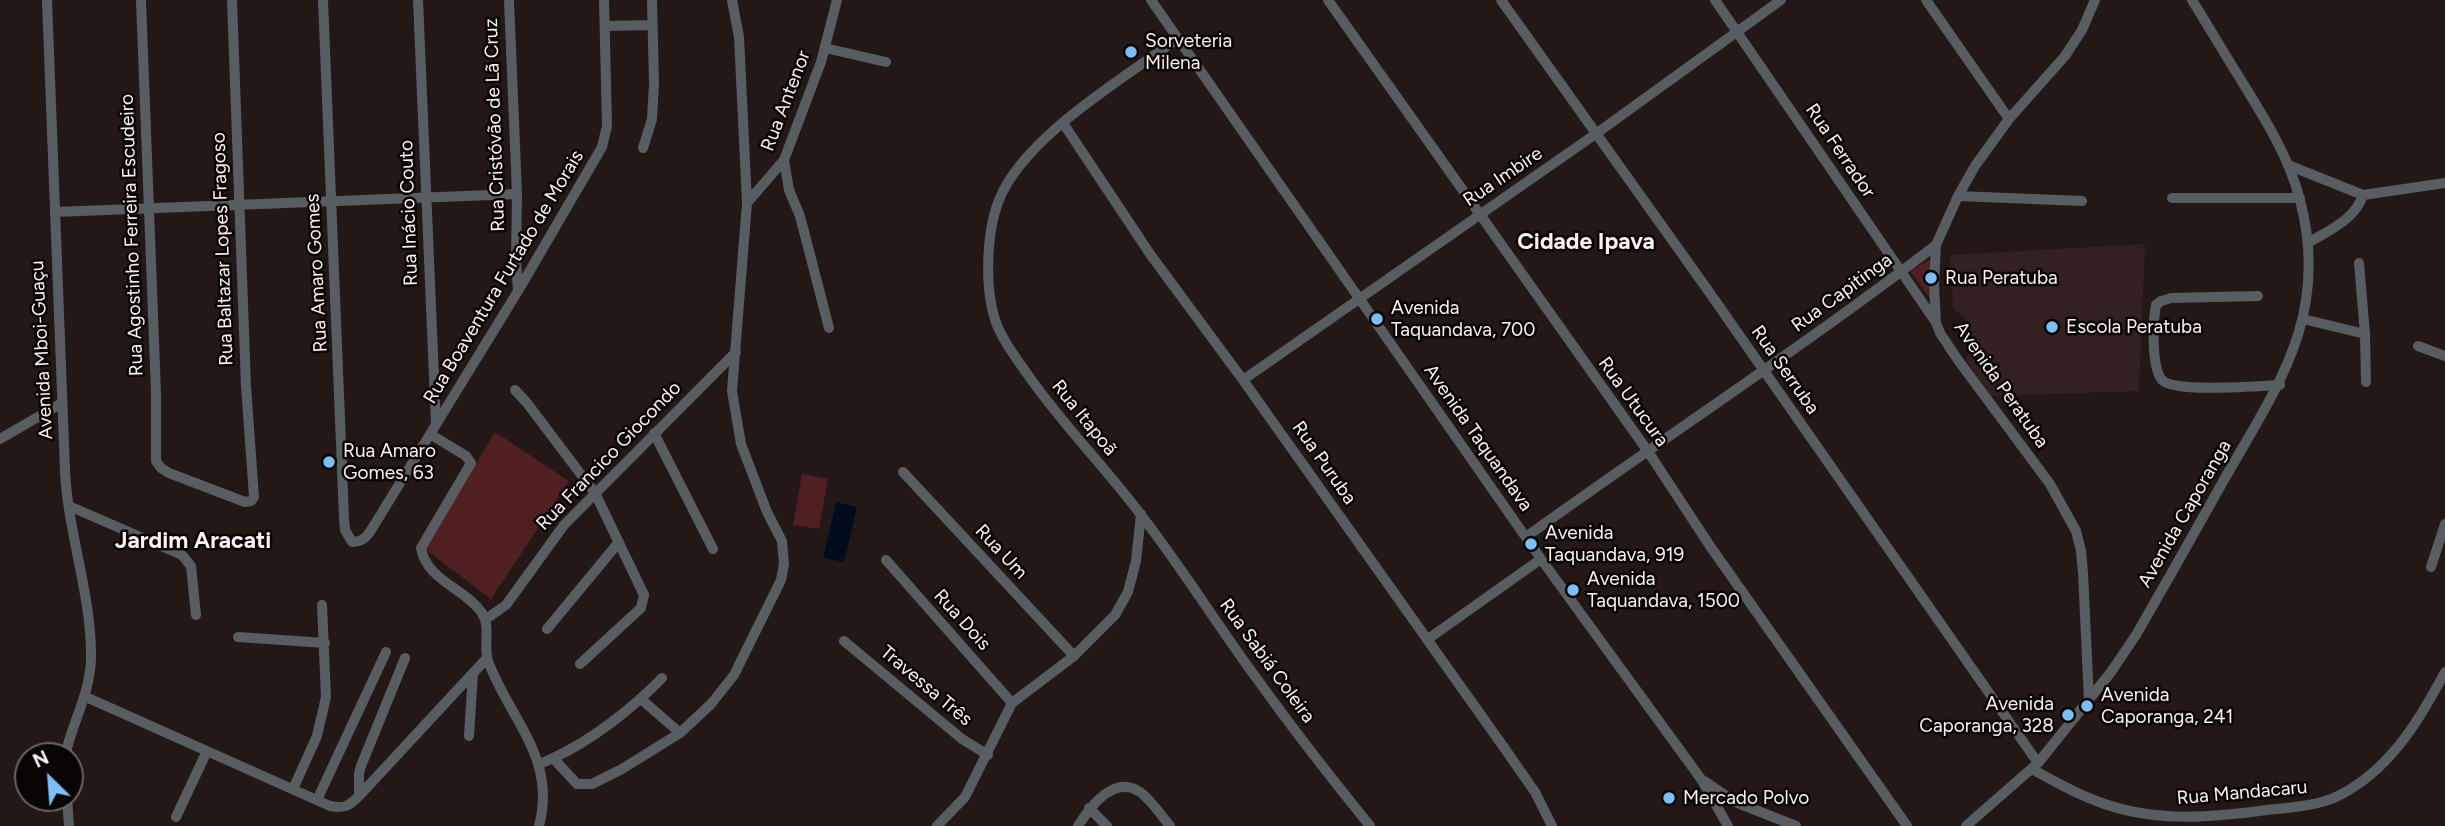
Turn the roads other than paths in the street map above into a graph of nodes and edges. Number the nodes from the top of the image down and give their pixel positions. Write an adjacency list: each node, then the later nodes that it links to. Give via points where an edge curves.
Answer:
1 (47, 0): 43 (street, Avenida Mboi-Guaçu)
2 (141, 0): 42 (street, Rua Agostinho Ferreira Escudeiro)
3 (232, 0): 41 (street, Rua Baltazar Lopes Fragoso)
4 (323, 0): 39 (street, Rua Amaro Gomes)
5 (418, 0): 37 (street, Rua Inácio Couto)
6 (509, 0): 32 (street, Rua Cristóvão de Lã Cruz)
7 (604, 0): 20 (street, Rua Boaventura Furtado de Morais)
8 (652, 0): 19 (street)
9 (732, 0): 40 (street, via 739,37)
10 (836, 0): 23 (street, Rua Antenor)
11 (1328, 0): 44 (street, Rua Utucura)
12 (1501, 0): 27 (street, Rua Serruba)
13 (1715, 0): 21 (street, Rua Ferrador)
14 (1780, 0): 21 (street, Rua Imbire)
15 (1926, 0): 25 (street)
16 (2095, 0): 25 (street, Avenida Peratuba, via 2066,56)
17 (2192, 0): 30 (street, Avenida Caporanga, via 2270,126)
18 (1155, 1): 22 (street, Avenida Taquandava)
19 (653, 25): 20 (street); 28 (street, via 652,119)
20 (606, 26): 49 (street, Rua Boaventura Furtado de Morais, via 605,137)
21 (1737, 32): 27 (street, Rua Imbire); 48 (street, Rua Ferrador)
22 (1177, 39): 26 (street, Rua Itapoã); 51 (street, Avenida Taquandava)
23 (825, 48): 24 (street); 29 (street, Rua Antenor)
24 (886, 62)
25 (2009, 119): 34 (street, Avenida Peratuba)
26 (1063, 123): 60 (street, Rua Puruba, via 1150,254); 74 (street, Rua Itapoã, via 1027,156 999,200 992,225 989,286 997,325 1014,355)
27 (1597, 133): 44 (street, Rua Imbire); 59 (street, Rua Serruba)
28 (643, 148)
29 (784, 160): 40 (street, Rua Antenor); 54 (street)
30 (2288, 164): 33 (street); 36 (street, Avenida Caporanga)
31 (2445, 183): 33 (street)
32 (517, 194): 37 (street); 49 (street, Rua Cristóvão de Lã Cruz)
33 (2363, 195): 45 (street, via 2349,217)
34 (1958, 196): 38 (street); 46 (street, Avenida Peratuba)
35 (2172, 198): 36 (street)
36 (2300, 198): 45 (street, Avenida Caporanga)
37 (426, 199): 39 (street); 65 (street, Rua Inácio Couto)
38 (2082, 201)
39 (331, 202): 41 (street); 77 (street, Rua Amaro Gomes, via 344,518)
40 (747, 203): 57 (street)
41 (239, 206): 42 (street); 70 (street, Rua Baltazar Lopes Fragoso, via 254,497 245,502)
42 (149, 209): 43 (street); 70 (street, Rua Agostinho Ferreira Escudeiro, via 156,461)
43 (54, 212): 64 (street, Avenida Mboi-Guaçu)
44 (1478, 215): 51 (street, Rua Imbire); 69 (street, Rua Utucura)
45 (2308, 243): 52 (street, Avenida Caporanga, via 2309,283)
46 (1937, 246): 48 (street, Rua Capitinga); 53 (street, Avenida Peratuba)
47 (2359, 263): 55 (street)
48 (1902, 272): 53 (street, Rua Ferrador); 59 (street, Rua Capitinga)
49 (518, 291): 65 (street, Rua Boaventura Furtado de Morais)
50 (2258, 296): 62 (street, via 2161,301 2154,319 2158,371 2167,383 2188,387)
51 (1359, 299): 60 (street, Rua Imbire); 76 (street, Avenida Taquandava)
52 (2303, 319): 55 (street); 62 (street, Avenida Caporanga)
53 (1936, 323): 101 (street, Avenida Peratuba, via 2050,484 2076,531 2083,573)
54 (829, 328)
55 (2365, 334): 61 (street)
56 (2418, 346): 58 (street)
57 (736, 352): 66 (street, Rua Francico Giocondo); 103 (street, via 732,391 741,444 782,541 784,564 781,580 734,675)
58 (2445, 356)
59 (1764, 371): 69 (street, Rua Capitinga); 110 (street, Rua Serruba)
60 (1243, 380): 88 (street, Rua Puruba)
61 (2366, 382)
62 (2280, 385): 101 (street, Avenida Caporanga, via 2136,635)
63 (515, 390): 72 (street)
64 (62, 403): 68 (street); 73 (street, Avenida Mboi-Guaçu)
65 (436, 424): 67 (street, Rua Boaventura Furtado de Morais)
66 (653, 433): 72 (street, Rua Francico Giocondo); 79 (street)
67 (430, 434): 77 (street, Rua Boaventura Furtado de Morais, via 366,539); 85 (street, via 471,463 421,548 422,556 430,569)
68 (0, 439)
69 (1647, 450): 76 (street, Rua Capitinga); 126 (street, Rua Utucura)
70 (161, 468)
71 (903, 471): 92 (street, Rua Um)
72 (595, 493): 78 (street); 85 (street, Rua Francico Giocondo, via 552,539 506,605)
73 (69, 506): 84 (street, via 182,555 191,566); 99 (street, Avenida Mboi-Guaçu, via 89,621 91,660)
74 (1141, 514): 92 (street, via 1128,592 1115,615); 122 (street, Rua Sabiá Coleira, via 1260,683)
75 (2445, 524): 82 (street)
76 (1526, 537): 80 (street, Avenida Taquandava)
77 (352, 542)
78 (619, 542): 86 (street); 95 (street, via 644,603)
79 (713, 549)
80 (1541, 559): 88 (street); 111 (street, Avenida Taquandava)
81 (886, 560): 102 (street, Rua Dois)
82 (2431, 566)
83 (322, 604): 90 (street)
84 (196, 615)
85 (486, 619): 94 (street)
86 (547, 629)
87 (238, 637): 90 (street)
88 (1428, 639): 123 (street, Rua Puruba, via 1535,792)
89 (844, 640): 107 (street, Travessa Três, via 962,739)
90 (325, 643): 112 (street, via 322,717)
91 (386, 652): 114 (street)
92 (1074, 656): 102 (street)
93 (405, 658): 113 (street, via 359,773)
94 (487, 658): 97 (street); 109 (street)
95 (580, 664)
96 (2445, 672): 110 (street, Rua Mandacaru, via 2414,727 2391,755 2350,790 2329,801 2222,816 2167,817 2095,801)
97 (473, 673): 104 (street); 113 (street)
98 (662, 678): 100 (street)
99 (86, 697): 105 (street, Avenida Mboi-Guaçu); 106 (street)
100 (641, 699): 103 (street); 108 (street, via 570,751)
101 (2088, 700): 110 (street, Avenida Caporanga)
102 (1012, 703): 107 (street)
103 (680, 733): 108 (street, via 592,784 577,784)
104 (469, 736)
105 (68, 742)
106 (207, 751): 112 (street); 116 (street)
107 (988, 755): 118 (street, via 965,797)
108 (552, 758): 109 (street)
109 (540, 764): 117 (street, via 544,804)
110 (2035, 766): 127 (street, Avenida Caporanga)
111 (1701, 779): 124 (street, Avenida Taquandava); 125 (street, via 1735,802)
112 (293, 789): 114 (street)
113 (359, 796): 114 (street, via 342,808)
114 (317, 800)
115 (1089, 808): 119 (street); 120 (street); 121 (street, via 1112,790 1126,787 1139,792)
116 (176, 817)
117 (539, 826)
118 (937, 826)
119 (1078, 826)
120 (1107, 826)
121 (1170, 826)
122 (1370, 826)
123 (1552, 826)
124 (1728, 826)
125 (1796, 826)
126 (1907, 826)
127 (1966, 826)

